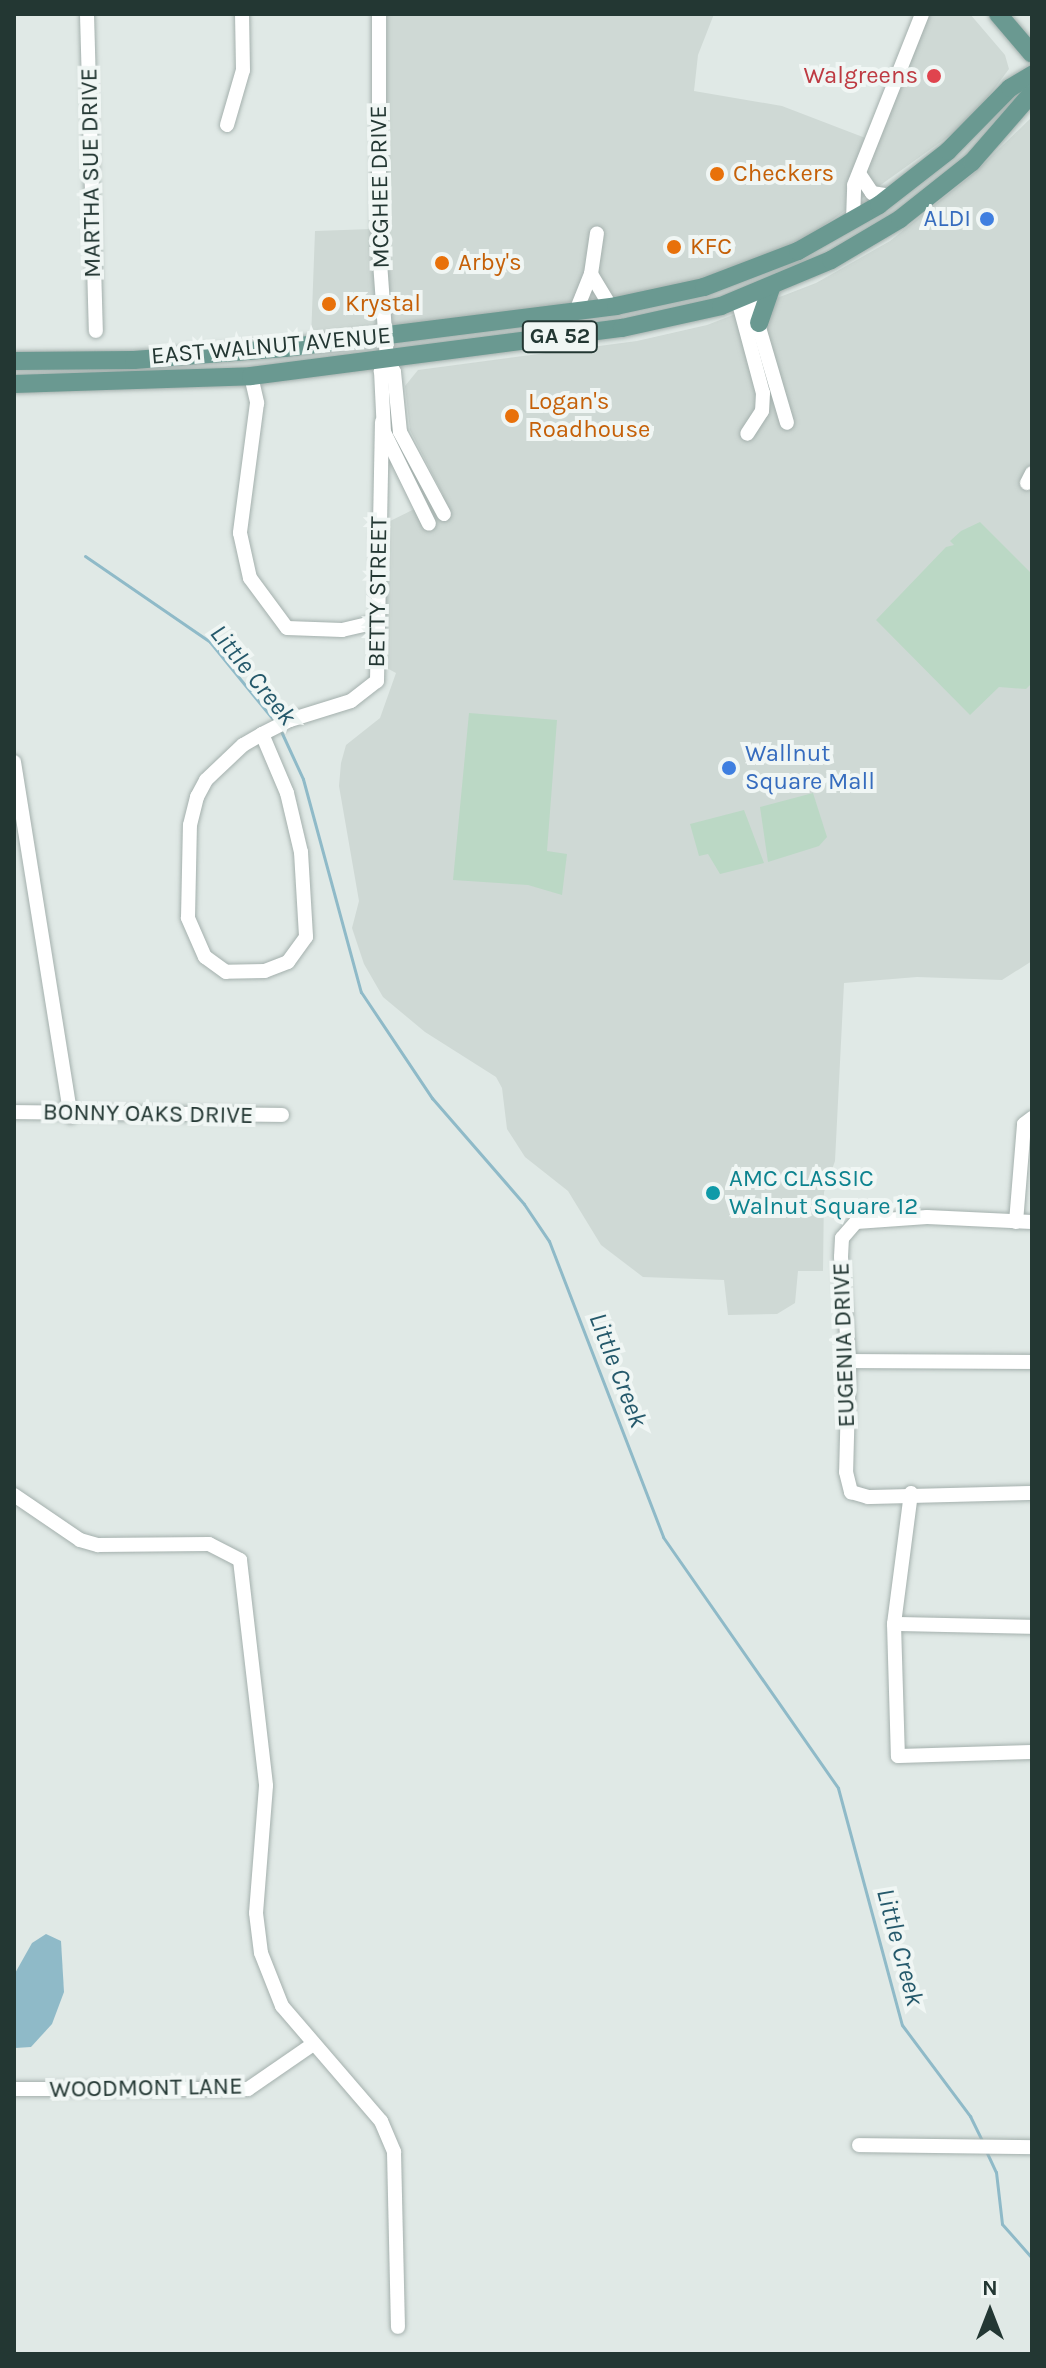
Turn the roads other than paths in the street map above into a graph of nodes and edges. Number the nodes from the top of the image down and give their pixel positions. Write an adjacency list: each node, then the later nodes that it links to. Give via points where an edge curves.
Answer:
1 (87, 14): 20 (street, MARTHA SUE DRIVE)
2 (242, 14): 9 (street, via 243,70)
3 (379, 14): 21 (street, MCGHEE DRIVE)
4 (922, 14): 10 (street)
5 (998, 14): 6 (main road)
6 (1032, 54)
7 (1032, 75): 11 (main road, EAST WALNUT AVENUE / GA 52, via 1010,88 948,151)
8 (1032, 93): 15 (main road, EAST WALNUT AVENUE / GA 52, via 972,162 900,219)
9 (227, 125)
10 (860, 175): 11 (street, via 872,193); 12 (street, via 854,185)
11 (891, 196): 12 (main road, EAST WALNUT AVENUE / GA 52)
12 (853, 220): 17 (main road, EAST WALNUT AVENUE / GA 52, via 751,271 663,298)
13 (597, 233): 14 (street)
14 (591, 274): 17 (street); 18 (street)
15 (771, 288): 16 (main road, EAST WALNUT AVENUE / GA 52); 19 (main road)
16 (744, 298): 19 (street); 22 (main road, EAST WALNUT AVENUE / GA 52, via 652,324); 28 (street, via 763,393 762,411)
17 (611, 307): 18 (main road, EAST WALNUT AVENUE / GA 52)
18 (576, 311): 21 (main road, EAST WALNUT AVENUE / GA 52)
19 (759, 323): 27 (street)
20 (96, 331)
21 (384, 337): 22 (street, MCGHEE DRIVE); 23 (main road, EAST WALNUT AVENUE / GA 52, via 224,354)
22 (387, 360): 24 (main road, EAST WALNUT AVENUE / GA 52); 26 (street, BETTY STREET, via 381,371); 29 (street, via 394,372 400,432)
23 (14, 361)
24 (251, 376): 25 (main road, EAST WALNUT AVENUE / GA 52); 31 (street, via 257,403 240,533 250,578 287,628 342,630)
25 (14, 384)
26 (382, 422): 30 (street); 31 (street, BETTY STREET)
27 (787, 423)
28 (747, 434)
29 (444, 514)
30 (429, 524)
31 (378, 622): 32 (street, BETTY STREET, via 377,681 369,689)
32 (262, 734): 32 (street, BETTY STREET, via 287,793 301,852 306,937 288,962 265,971 226,972 205,957 188,918 190,825 206,780)
33 (14, 762): 36 (street)
34 (14, 1112): 36 (street, BONNY OAKS DRIVE)
35 (282, 1115): 36 (street, BONNY OAKS DRIVE)
36 (71, 1116)
37 (1032, 1118): 38 (street, via 1024,1124)
38 (1016, 1222): 39 (street, EUGENIA DRIVE); 40 (street, EUGENIA DRIVE, via 927,1217 856,1222 842,1238 841,1257)
39 (1032, 1222)
40 (849, 1361): 41 (street); 42 (street, EUGENIA DRIVE, via 846,1472 851,1492 868,1497)
41 (1032, 1362)
42 (911, 1493): 43 (street); 45 (street)
43 (1032, 1493)
44 (14, 1495): 48 (street, via 80,1540 98,1545 209,1544 240,1560 265,1770 256,1913 261,1953 282,2006)
45 (894, 1624): 46 (street); 47 (street, via 898,1756)
46 (1032, 1627)
47 (1032, 1752)
48 (312, 2045): 49 (street, WOODMONT LANE, via 248,2089); 52 (street, via 381,2121 394,2152)
49 (14, 2089)
50 (859, 2145): 51 (street)
51 (1032, 2147)
52 (398, 2327)

